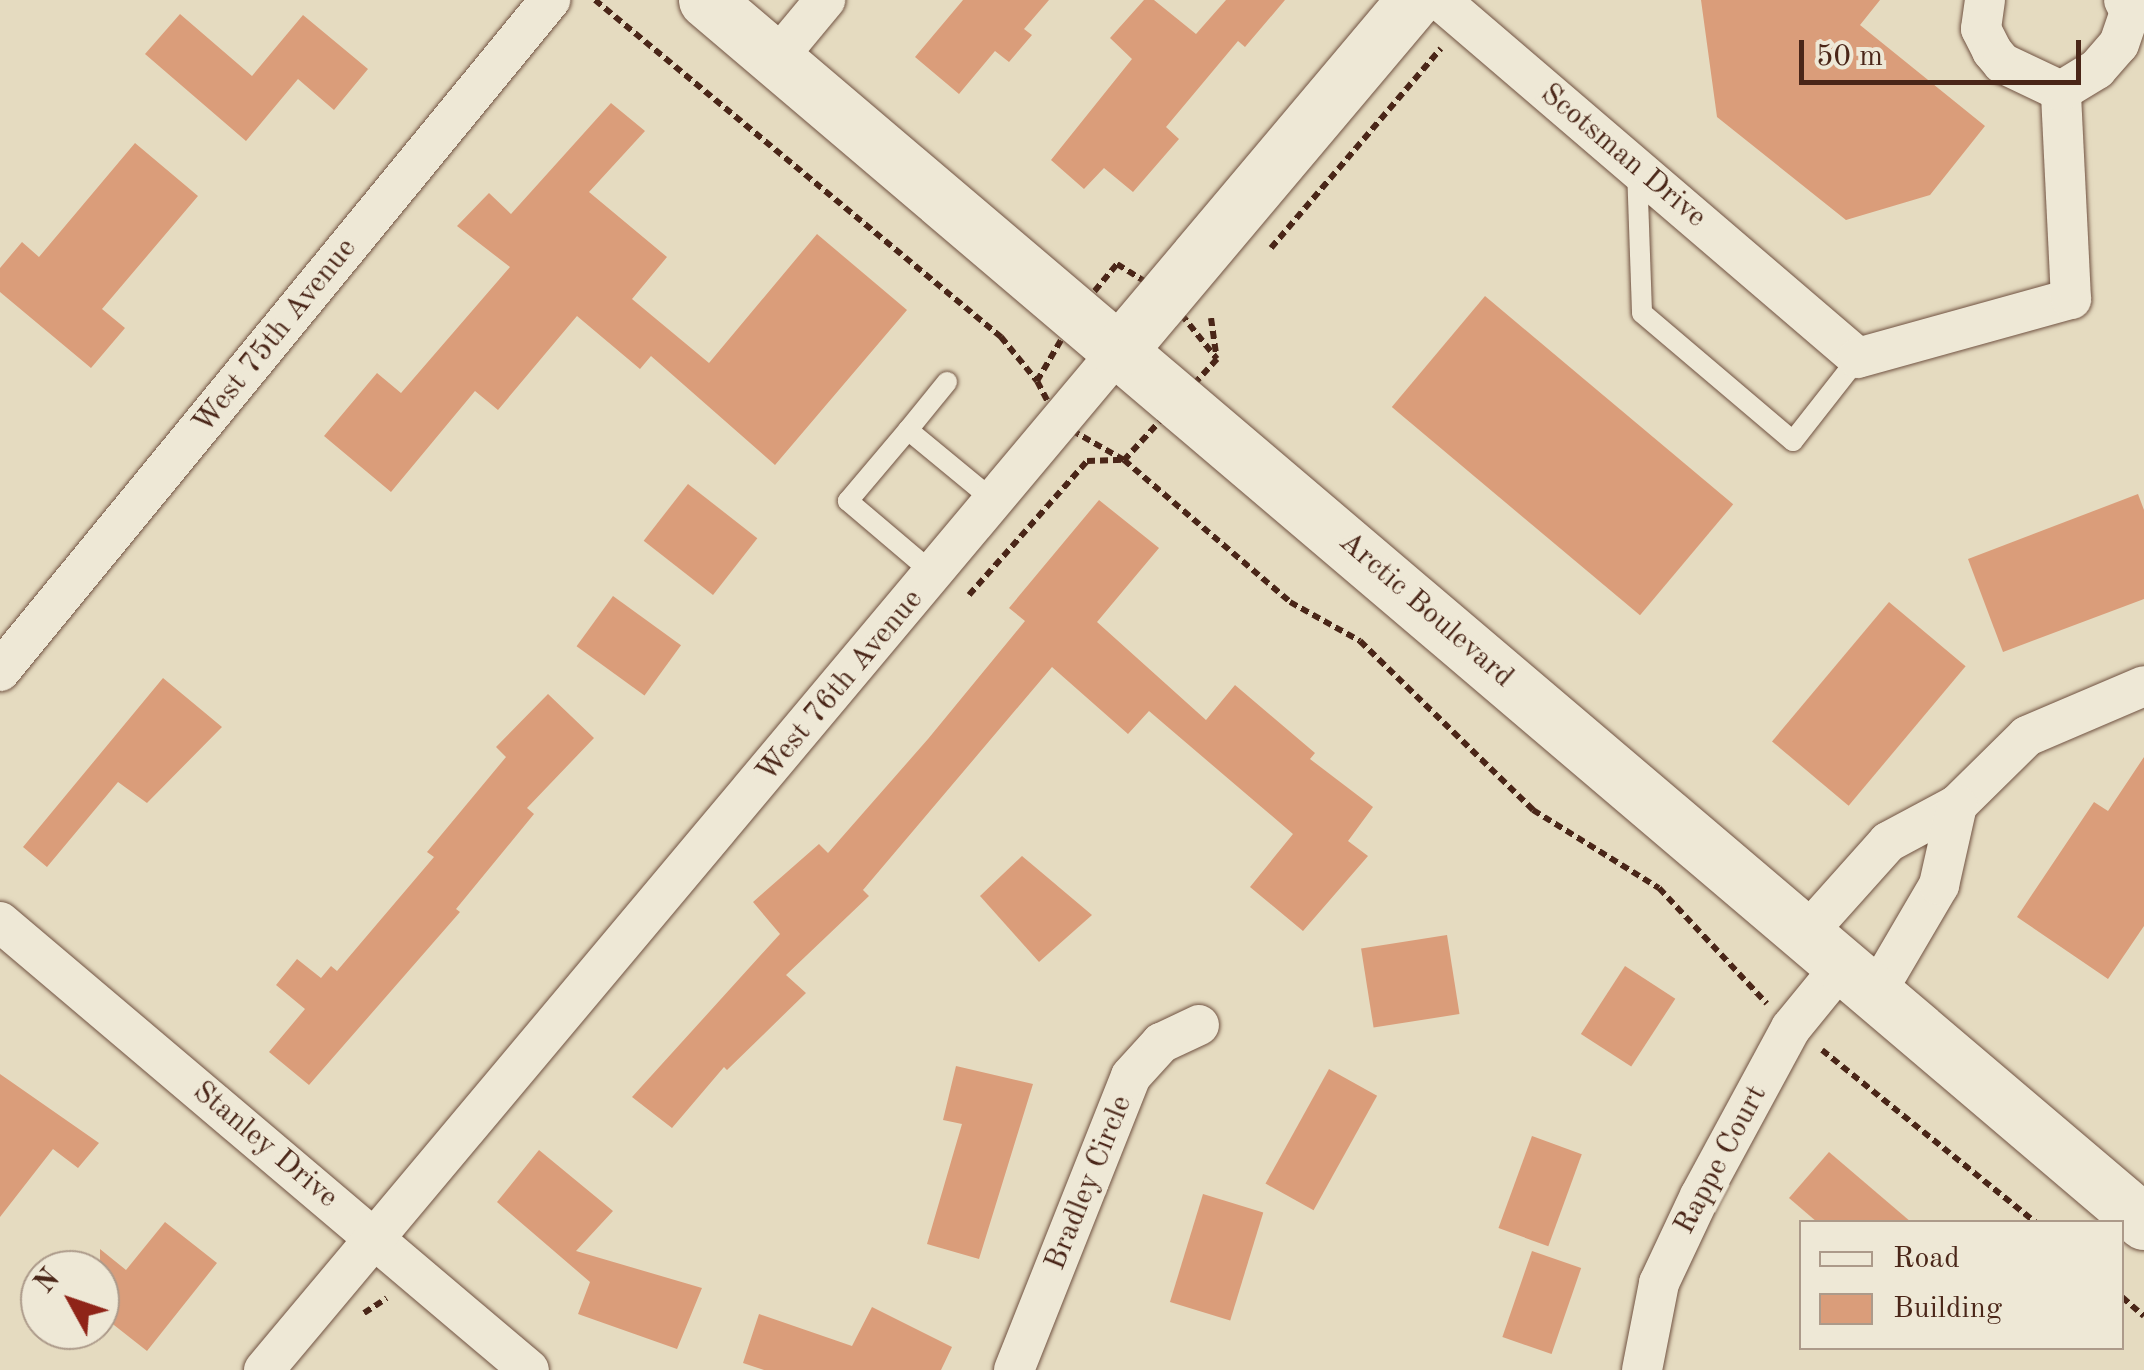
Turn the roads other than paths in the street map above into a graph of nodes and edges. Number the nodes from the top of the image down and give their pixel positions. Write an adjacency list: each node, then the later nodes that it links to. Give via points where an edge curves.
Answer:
1 (550, 0): 16 (street, West 75th Avenue)
2 (706, 0): 7 (main road, Arctic Boulevard)
3 (824, 0): 7 (street)
4 (1985, 0): 8 (street, via 1982,29 2002,63)
5 (1439, 7): 9 (street, Scotsman Drive); 10 (main road, West 76th Avenue)
6 (2133, 7): 8 (street, via 2119,44 2097,69)
7 (776, 59): 10 (main road, Arctic Boulevard)
8 (2061, 91): 11 (street, via 2072,299)
9 (1636, 167): 11 (street, Scotsman Drive); 11 (lane, via 1642,313 1793,441)
10 (1121, 348): 14 (street, West 76th Avenue); 20 (main road, Arctic Boulevard)
11 (1858, 358)
12 (946, 382): 13 (lane)
13 (908, 430): 14 (lane); 15 (lane, via 848,501)
14 (994, 501): 15 (street, West 76th Avenue)
15 (934, 574): 23 (street, West 76th Avenue)
16 (0, 672)
17 (2144, 686): 18 (street, via 2027,736)
18 (1956, 805): 20 (street, via 1939,885); 20 (street, via 1888,842)
19 (0, 922): 23 (street, Stanley Drive)
20 (1839, 967): 22 (main road, Arctic Boulevard); 27 (street, Rappe Court, via 1791,1028 1659,1283)
21 (1199, 1026): 26 (street, Bradley Circle, via 1160,1043 1131,1076)
22 (2144, 1222)
23 (374, 1238): 24 (street, West 76th Avenue); 25 (street, Stanley Drive)
24 (264, 1370)
25 (529, 1370)
26 (1014, 1370)
27 (1642, 1370)

